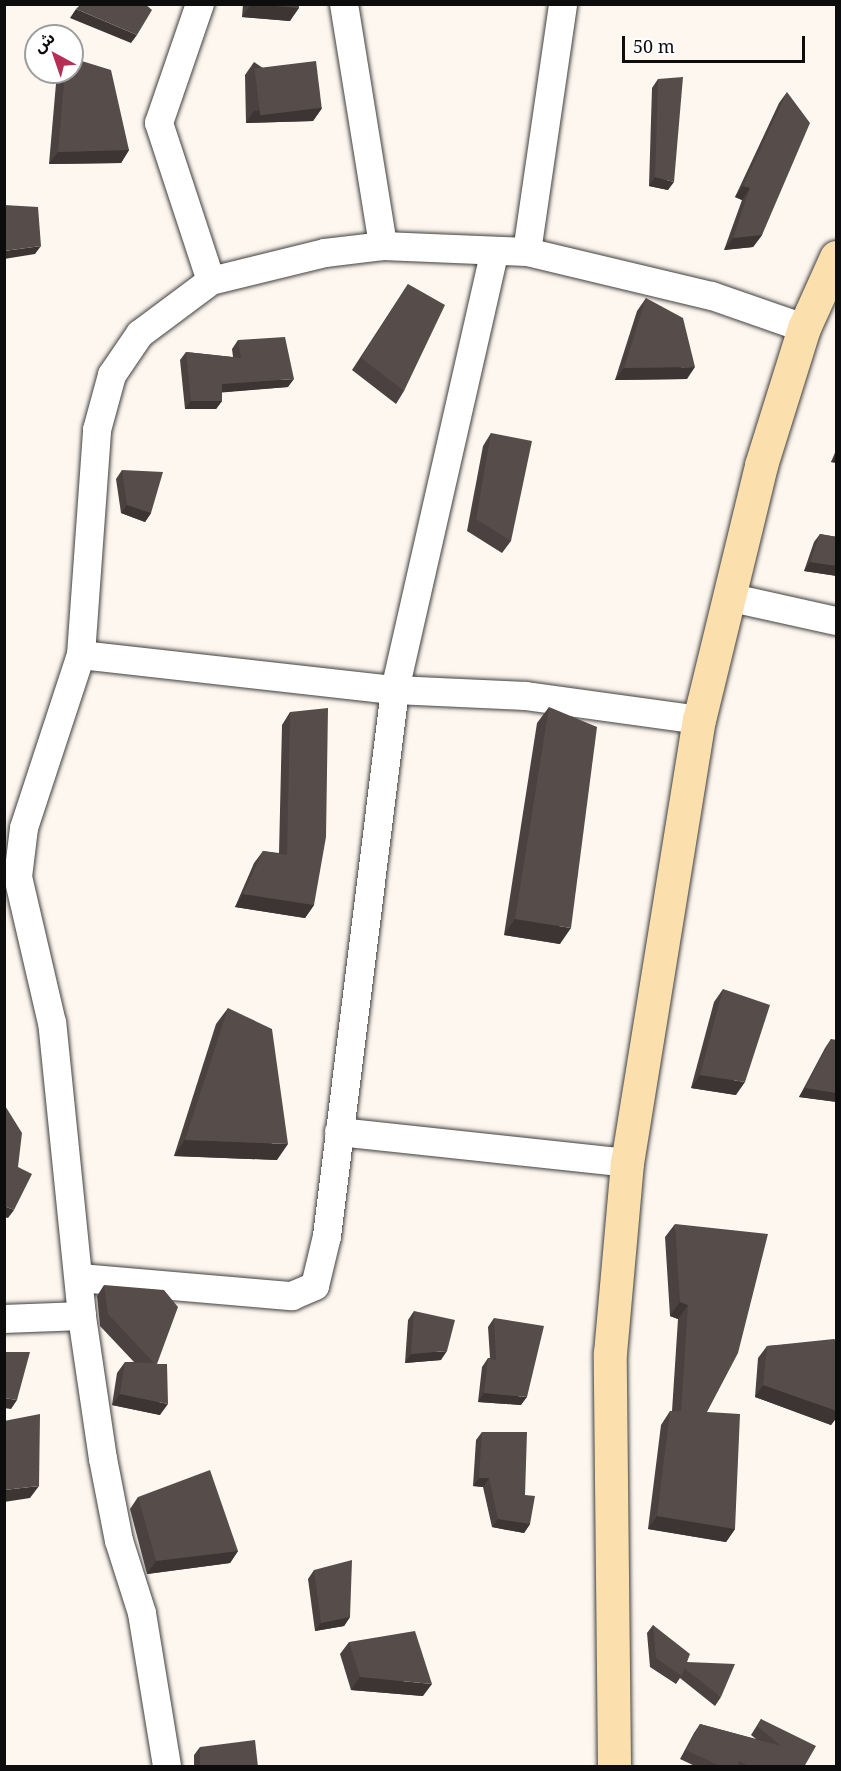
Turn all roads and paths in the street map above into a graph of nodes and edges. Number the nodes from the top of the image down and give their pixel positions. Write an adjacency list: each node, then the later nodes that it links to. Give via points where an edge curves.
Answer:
1 (200, 4): 8 (street, via 159,123)
2 (344, 4): 4 (street)
3 (563, 4): 5 (street)
4 (383, 246): 6 (street); 8 (street, via 325,253)
5 (527, 252): 6 (street); 9 (street, via 712,296)
6 (494, 253): 13 (street)
7 (837, 257): 9 (main road)
8 (212, 281): 12 (street, via 140,334 112,375 97,430)
9 (804, 328): 10 (main road)
10 (728, 597): 11 (street); 14 (main road)
11 (837, 621)
12 (81, 655): 13 (street); 17 (street, via 18,861 52,1023)
13 (395, 690): 14 (street, via 526,696); 15 (street)
14 (699, 720): 16 (main road)
15 (339, 1132): 16 (street); 17 (street, via 321,1270 315,1286 304,1293)
16 (627, 1163): 21 (main road, via 610,1353)
17 (80, 1278): 18 (street)
18 (82, 1317): 19 (street); 20 (street, via 110,1497 142,1613)
19 (4, 1319)
20 (167, 1767)
21 (614, 1767)

